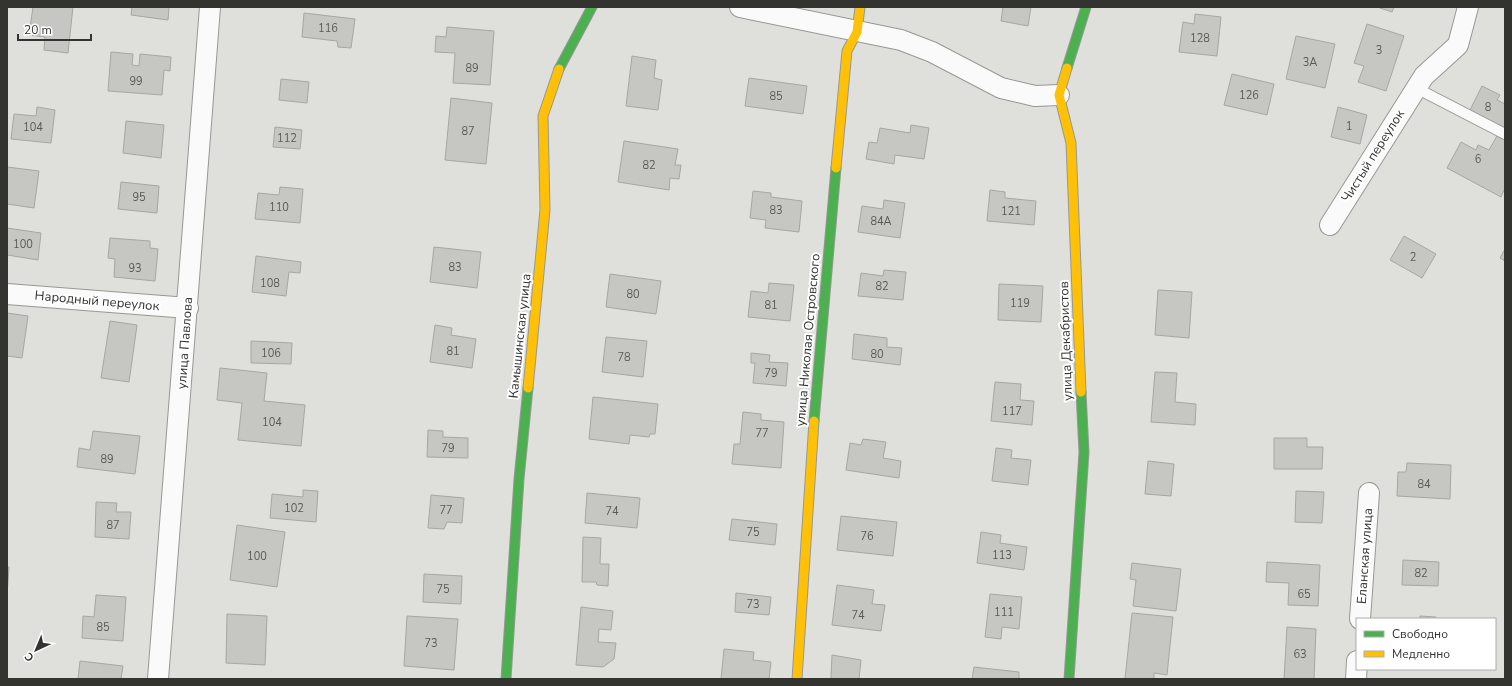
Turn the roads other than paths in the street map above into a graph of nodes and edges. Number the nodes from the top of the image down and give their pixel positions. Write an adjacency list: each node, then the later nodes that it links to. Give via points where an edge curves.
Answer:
1 (210, 7): 13 (street, улица Павлова)
2 (592, 7): 17 (street, Камышинская улица, via 561,62 543,116 545,210 519,479)
3 (740, 7): 7 (street)
4 (860, 7): 7 (street, улица Николая Островского)
5 (1086, 7): 9 (street)
6 (1468, 7): 8 (street, Чистый переулок, via 1458,45 1424,76)
7 (858, 32): 9 (street, via 893,38 932,52 1001,88 1035,96); 18 (street, улица Николая Островского, via 847,51 846,59 818,367)
8 (1416, 88): 10 (lane); 11 (street, Чистый переулок)
9 (1059, 96): 19 (street, улица Декабристов, via 1071,143 1084,452)
10 (1505, 134)
11 (1330, 225)
12 (7, 294): 13 (street, Народный переулок)
13 (188, 308): 16 (street, улица Павлова)
14 (1369, 493): 15 (street, Еланская улица)
15 (1360, 618)
16 (158, 679)
17 (506, 679)
18 (797, 679)
19 (1069, 679)

